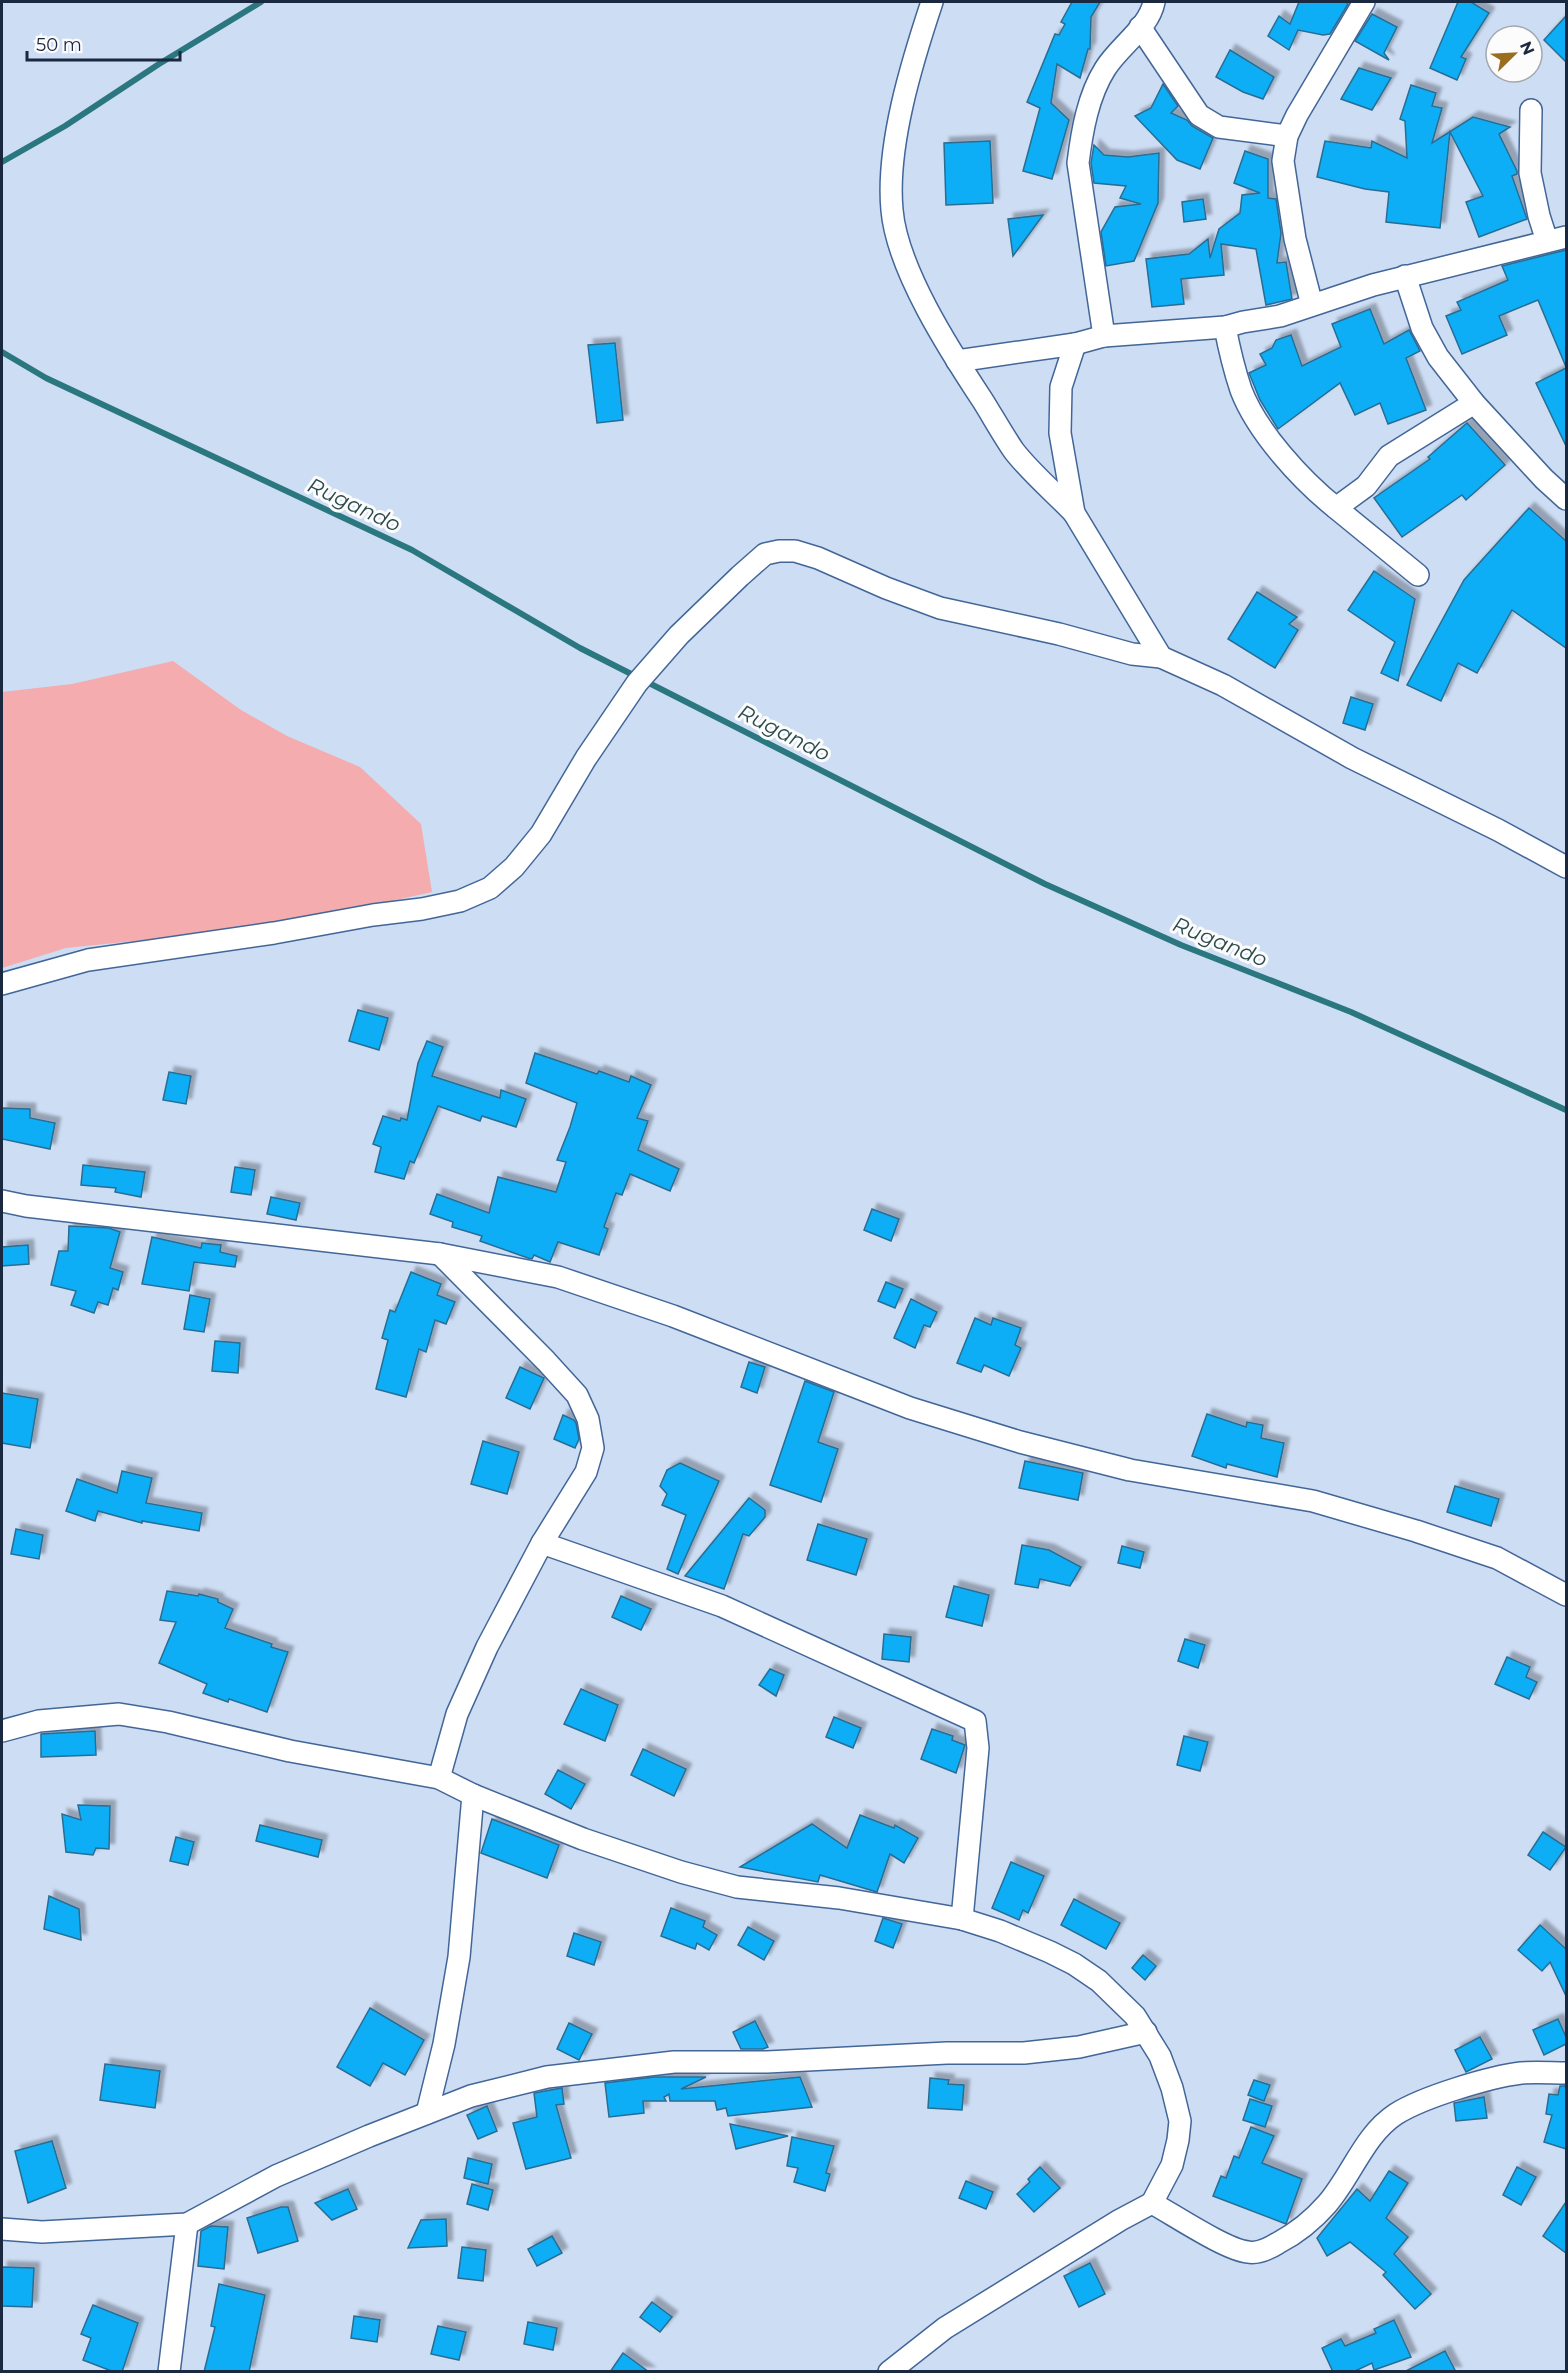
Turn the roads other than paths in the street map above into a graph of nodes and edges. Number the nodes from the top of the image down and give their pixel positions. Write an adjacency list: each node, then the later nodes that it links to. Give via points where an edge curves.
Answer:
1 (933, 2): 13 (street, via 898,129 892,211 912,276)
2 (1154, 2): 4 (street)
3 (1364, 2): 6 (street)
4 (1140, 27): 6 (street, via 1199,115 1219,127); 11 (street, via 1104,70 1090,101 1081,137 1078,163)
5 (1531, 110): 7 (street, via 1530,173 1539,216)
6 (1287, 136): 9 (street, via 1283,161 1295,239)
7 (1557, 239): 8 (street)
8 (1406, 276): 9 (street); 14 (street, via 1422,328 1438,357)
9 (1312, 305): 10 (street)
10 (1225, 327): 11 (street); 16 (street, via 1242,392 1264,431 1310,486)
11 (1104, 336): 12 (street)
12 (1075, 344): 13 (street); 17 (street, via 1061,387 1060,433)
13 (957, 361): 17 (street, via 1015,452)
14 (1474, 403): 15 (street); 16 (street, via 1389,456 1366,486)
15 (1566, 499)
16 (1336, 508): 18 (street)
17 (1074, 513): 19 (street)
18 (1418, 575)
19 (1161, 657): 20 (street); 21 (street, via 1132,654 929,605 795,551 765,554 679,635 637,682 541,834 514,867 490,888 460,901 422,909 88,960)
20 (1566, 867)
21 (2, 984)
22 (2, 1201): 23 (street)
23 (440, 1254): 24 (street, via 577,1395 588,1419 594,1448 586,1472); 25 (street, via 558,1277 615,1295 871,1394 1020,1442 1130,1470 1313,1501 1416,1531 1497,1558)
24 (542, 1543): 27 (street, via 457,1714); 29 (street, via 722,1606 975,1721 978,1748)
25 (1566, 1595)
26 (2, 1731): 27 (street, via 39,1721 119,1714)
27 (439, 1778): 28 (street)
28 (473, 1795): 29 (street, via 583,1839 737,1887 839,1898); 32 (street, via 459,1957)
29 (962, 1919): 30 (street, via 1074,1964 1099,1981)
30 (1146, 2032): 32 (street, via 1024,2054 674,2062 547,2077 471,2096); 33 (street, via 1160,2056 1180,2121 1172,2165)
31 (1566, 2073): 33 (street, via 1522,2073 1482,2082 1418,2102 1395,2115 1367,2144 1329,2202 1308,2224 1261,2251 1249,2253 1230,2247)
32 (428, 2113): 34 (street, via 276,2176)
33 (1152, 2203): 37 (street, via 945,2328)
34 (188, 2224): 35 (street, via 42,2232); 36 (street)
35 (2, 2229)
36 (169, 2372)
37 (889, 2372)

